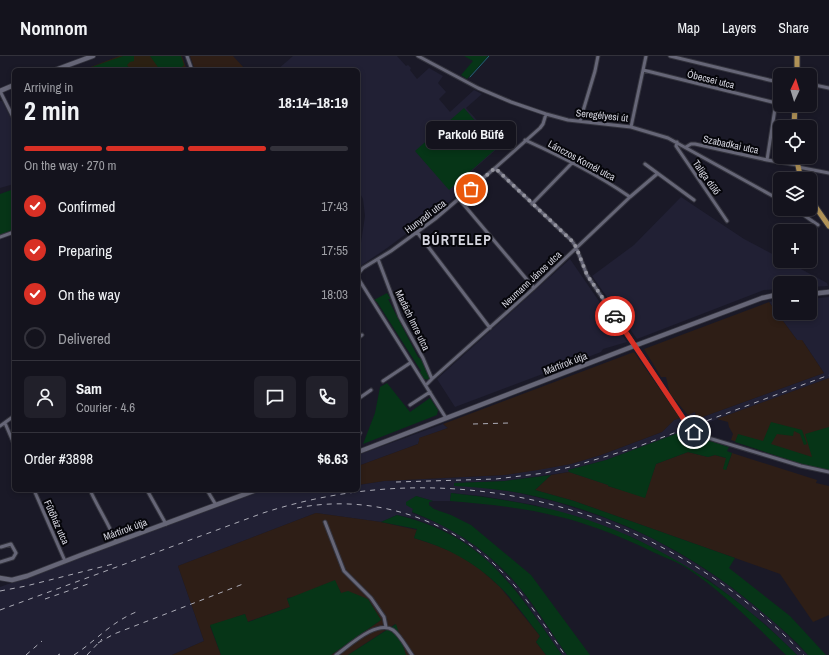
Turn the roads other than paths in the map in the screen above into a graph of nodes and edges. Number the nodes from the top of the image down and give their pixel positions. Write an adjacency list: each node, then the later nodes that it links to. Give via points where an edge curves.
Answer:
1 (93, 56): 8 (street)
2 (187, 56): 9 (street)
3 (418, 56): 21 (street, Seregélyesi út, via 478,88)
4 (598, 56): 23 (street)
5 (646, 56): 11 (street)
6 (670, 56): 12 (street)
7 (797, 56): 10 (main road)
8 (60, 68)
9 (191, 68)
10 (797, 68)
11 (643, 70): 19 (street, Óbecsei utca); 24 (street)
12 (773, 80)
13 (817, 85): 16 (street)
14 (12, 86): 15 (street)
15 (7, 88): 17 (street); 18 (street)
16 (829, 88)
17 (0, 91): 18 (street)
18 (3, 96): 22 (street)
19 (773, 101)
20 (774, 112): 28 (street)
21 (546, 114): 23 (street, Seregélyesi út); 25 (street, Hunyadi utca, via 543,124)
22 (12, 115)
23 (580, 121): 24 (street, Seregélyesi út)
24 (631, 126): 26 (street, Seregélyesi út)
25 (525, 140): 29 (street, Lánczos Kornél utca); 32 (street, Hunyadi utca)
26 (677, 142): 27 (street, Seregélyesi út); 43 (street, Taliga dűlő, via 676,146)
27 (686, 147): 28 (street, Szabadkai utca, via 695,144); 36 (street, Seregélyesi út)
28 (767, 160): 31 (street, Szabadkai utca)
29 (573, 162): 37 (street, Lánczos Kornél utca); 40 (street)
30 (645, 164): 35 (street)
31 (798, 166): 33 (main road); 34 (street, Szabadkai utca)
32 (495, 168): 38 (street, Hunyadi utca); 40 (street)
33 (799, 172)
34 (829, 173)
35 (658, 174): 37 (street, Neumann János utca); 39 (street)
36 (773, 196)
37 (630, 197): 49 (street, Neumann János utca)
38 (459, 199): 46 (street, Hunyadi utca); 53 (street)
39 (694, 200)
40 (532, 204): 49 (street)
41 (817, 210): 45 (main road)
42 (805, 216): 44 (street)
43 (727, 221)
44 (818, 225)
45 (829, 226)
46 (417, 232): 50 (street, Hunyadi utca); 57 (street)
47 (12, 233): 48 (street)
48 (0, 237)
49 (576, 247): 53 (street, Neumann János utca); 58 (street, via 587,275)
50 (378, 259): 51 (street, Hunyadi utca); 60 (street, Madách Imre utca, via 400,317)
51 (360, 272)
52 (360, 281): 59 (street)
53 (534, 288): 57 (street, Neumann János utca)
54 (829, 292): 55 (street)
55 (817, 293)
56 (773, 296): 58 (street, Mártírok útja)
57 (490, 328): 60 (street, Neumann János utca)
58 (634, 346): 68 (street, Mártírok útja); 73 (street, via 694,432 801,466)
59 (410, 363): 61 (street); 62 (street)
60 (432, 379): 62 (street)
61 (383, 381)
62 (426, 385): 64 (street)
63 (371, 390): 65 (street)
64 (430, 392): 66 (street); 68 (street)
65 (360, 398)
66 (410, 405)
67 (12, 418): 69 (street)
68 (446, 418): 72 (street, Mártírok útja)
69 (5, 423): 70 (street); 71 (street)
70 (0, 426)
71 (12, 439)
72 (360, 451)
73 (829, 472)
74 (35, 492): 84 (street, Fűtőház utca)
75 (91, 492): 82 (street)
76 (148, 492): 81 (street)
77 (208, 492): 79 (street)
78 (251, 492): 79 (street, Mártírok útja)
79 (216, 505): 81 (street, Mártírok útja)
80 (325, 522): 87 (street, via 344,571 371,598 384,617)
81 (166, 524): 82 (street, Mártírok útja)
82 (116, 542): 84 (street, Mártírok útja)
83 (1, 547): 85 (street, via 11,544 16,553 13,558)
84 (65, 561): 86 (street, Mártírok útja, via 16,579)
85 (0, 562)
86 (0, 578)
87 (386, 627): 88 (street, via 371,631); 89 (street, via 395,632)
88 (336, 655)
89 (412, 655)

